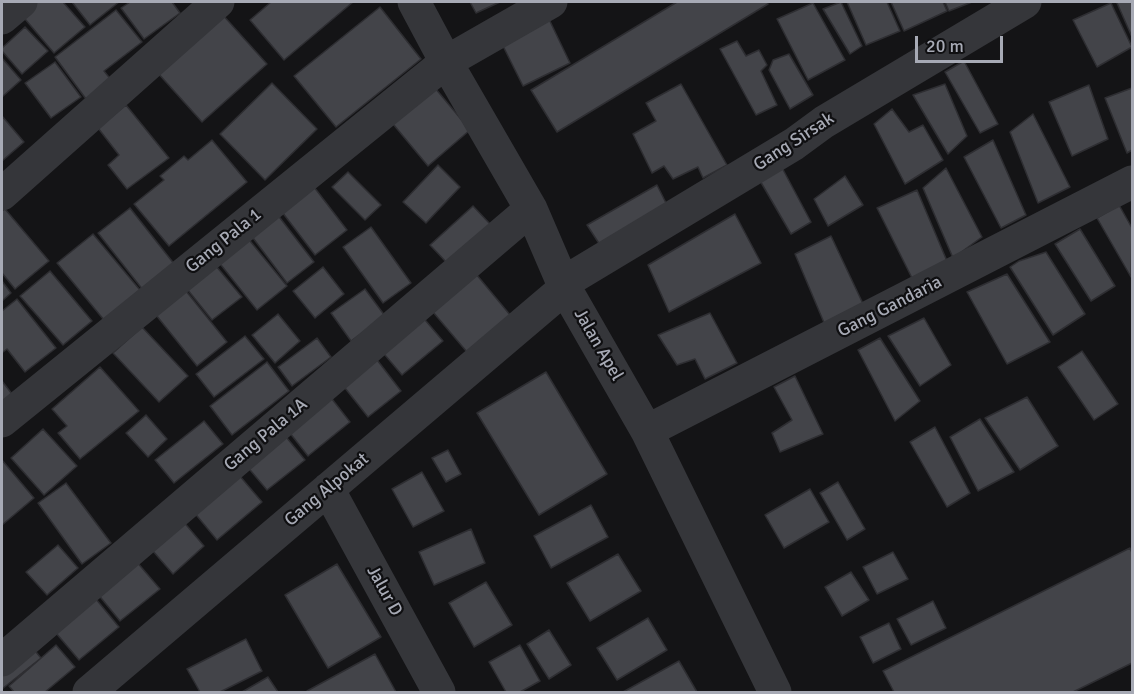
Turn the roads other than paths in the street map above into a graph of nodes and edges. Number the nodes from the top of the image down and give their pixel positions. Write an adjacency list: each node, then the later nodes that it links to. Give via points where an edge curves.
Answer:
1 (21, 2): 6 (street)
2 (218, 2): 9 (street)
3 (414, 2): 7 (street, Jalan Apel)
4 (551, 2): 7 (street, Gang Pala 1)
5 (1024, 2): 11 (street, Gang Sirsak)
6 (2, 18)
7 (446, 62): 10 (street, Jalan Apel); 12 (street, Gang Pala 1)
8 (1132, 182): 13 (street, Gang Gandaria)
9 (2, 194)
10 (531, 209): 11 (street, Jalan Apel); 15 (street, Gang Pala 1A)
11 (564, 285): 13 (street, Jalan Apel); 14 (street, Gang Alpokat)
12 (2, 420)
13 (647, 431): 18 (street, Jalan Apel)
14 (328, 489): 16 (street, Gang Alpokat); 17 (street, Jalur D)
15 (2, 660)
16 (98, 689)
17 (439, 693)
18 (775, 693)

